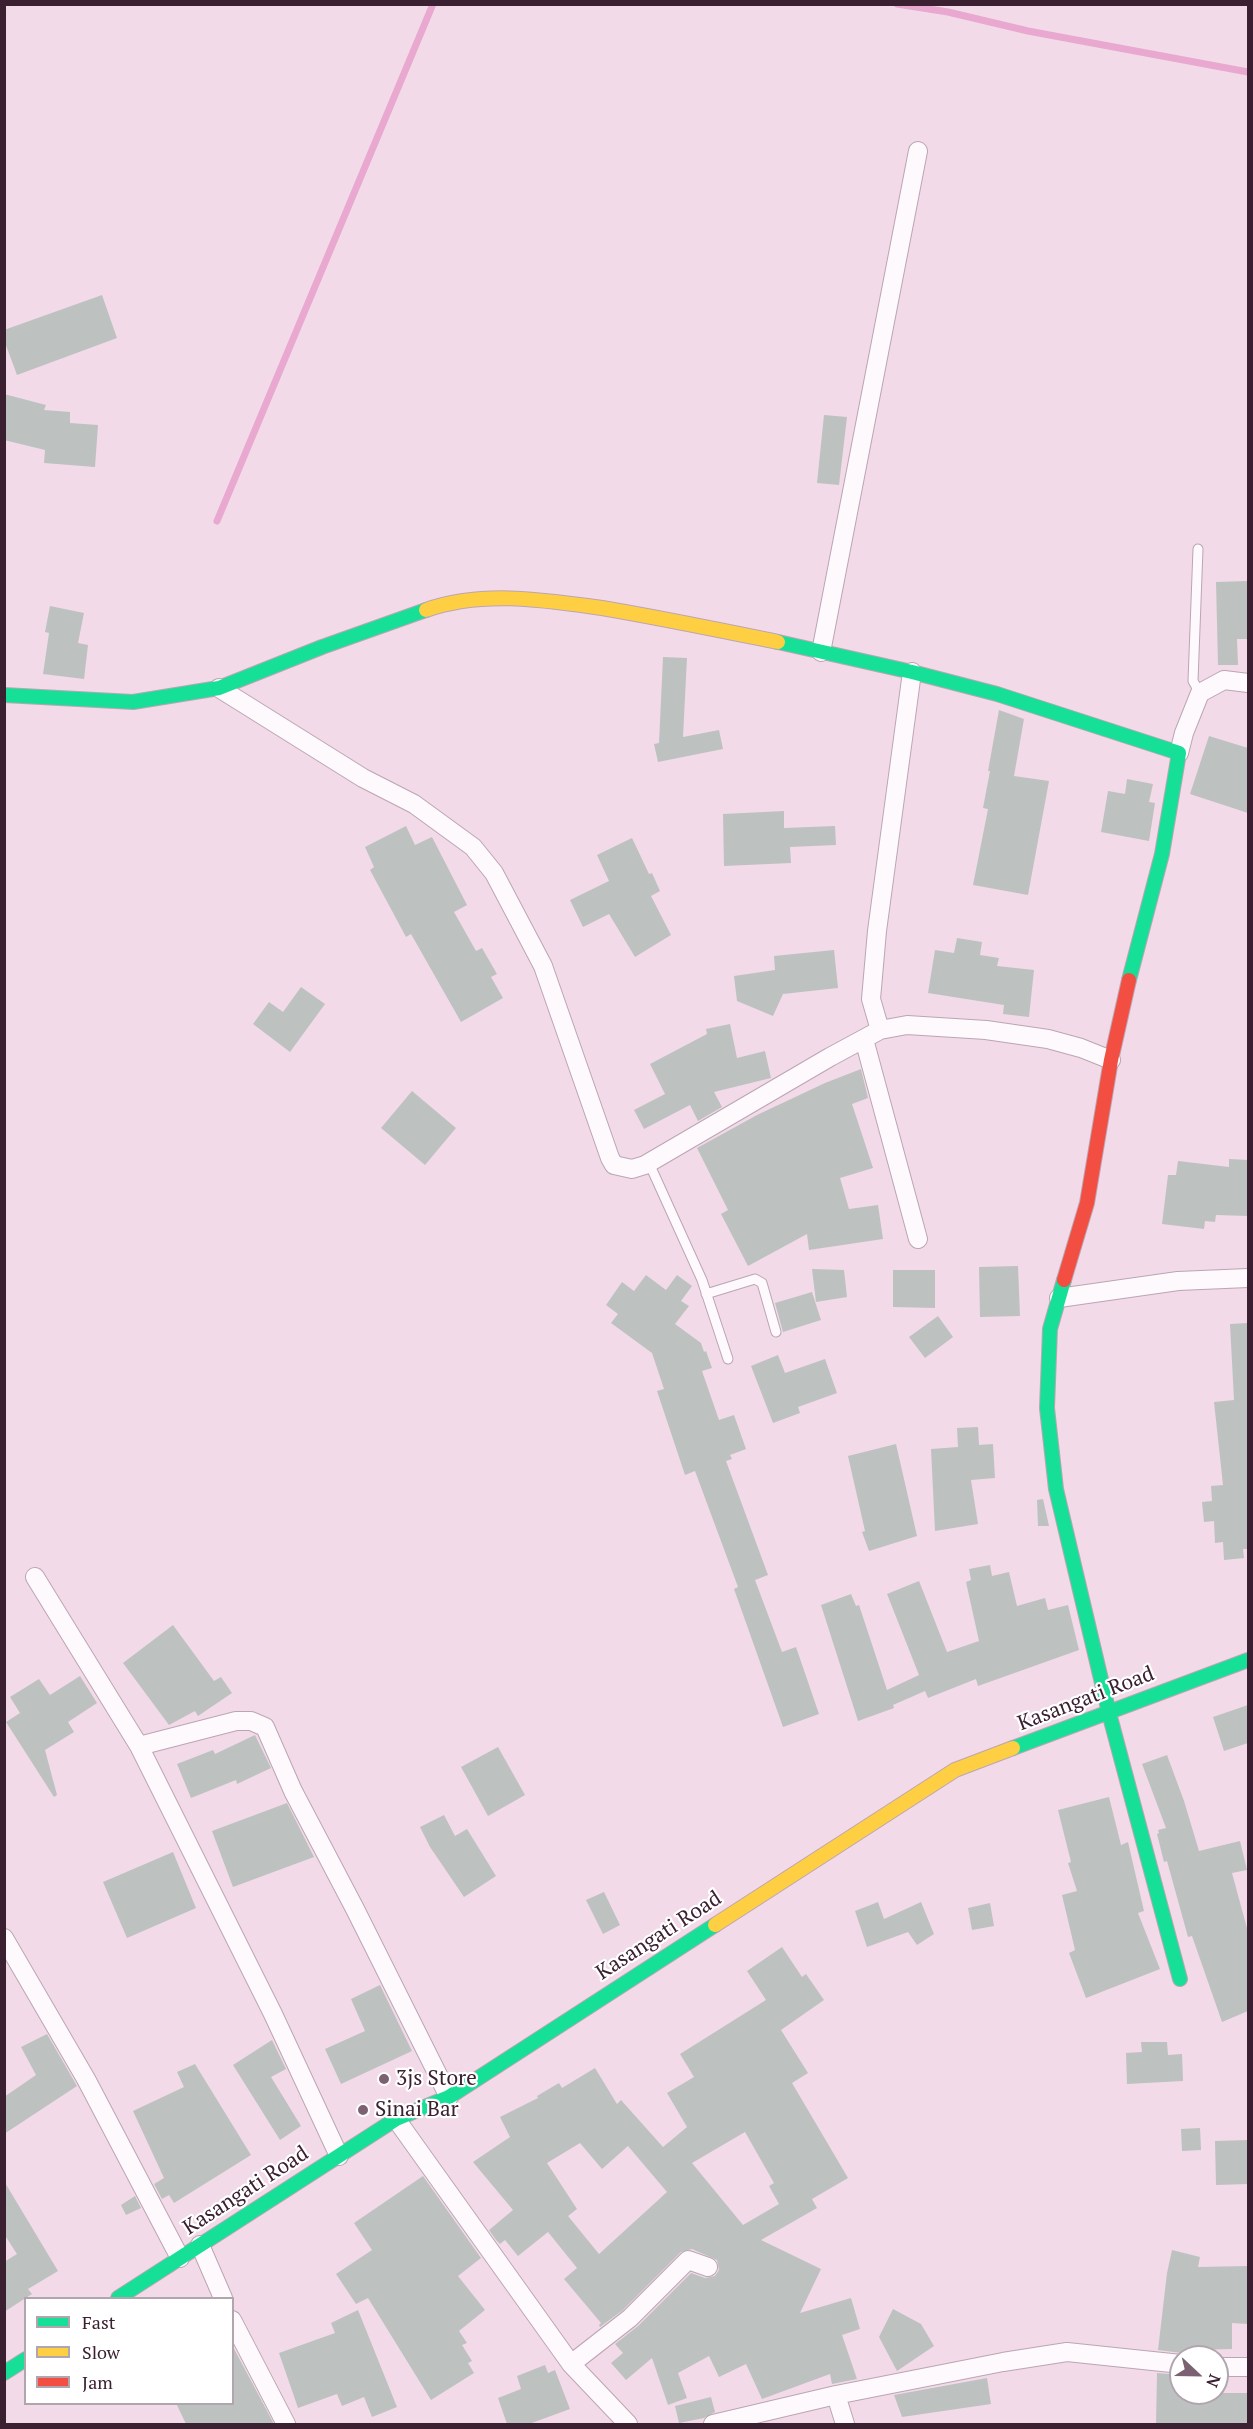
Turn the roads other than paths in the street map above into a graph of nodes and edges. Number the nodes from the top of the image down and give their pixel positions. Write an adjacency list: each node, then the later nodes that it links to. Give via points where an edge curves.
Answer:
1 (918, 151): 3 (street)
2 (1198, 549): 7 (lane, via 1193,681)
3 (821, 652): 4 (street); 6 (street, via 671,619 546,600 471,599 431,608)
4 (912, 672): 9 (street, via 997,694); 10 (street, via 879,919 871,999)
5 (1248, 683): 7 (street, via 1224,680)
6 (219, 688): 8 (street, via 133,702); 12 (street, via 363,778 414,804 473,847 494,873 543,966 610,1158 614,1165 623,1168)
7 (1200, 693): 9 (street)
8 (4, 695)
9 (1179, 753): 11 (street, via 1162,855)
10 (872, 1034): 11 (street, via 907,1025 986,1030 1048,1039); 12 (street); 13 (street)
11 (1111, 1060): 16 (street, via 1087,1203)
12 (649, 1163): 15 (lane)
13 (918, 1239)
14 (1248, 1278): 16 (street, via 1178,1281)
15 (706, 1294): 17 (lane, via 755,1279 762,1283); 18 (lane)
16 (1059, 1298): 21 (street, via 1050,1329 1047,1408 1056,1489)
17 (776, 1332)
18 (728, 1359)
19 (35, 1576): 22 (street)
20 (1248, 1660): 21 (street, Kasangati Road)
21 (1109, 1713): 24 (street); 25 (street, Kasangati Road, via 955,1770)
22 (139, 1746): 25 (street, via 236,1721 251,1721 265,1727 293,1791); 27 (street)
23 (4, 1938): 29 (street, via 86,2079)
24 (1180, 1979)
25 (449, 2097): 26 (street, Kasangati Road)
26 (396, 2119): 27 (street, Kasangati Road); 36 (street)
27 (339, 2156): 28 (street, Kasangati Road)
28 (200, 2245): 29 (street, Kasangati Road); 32 (street)
29 (180, 2258): 31 (street, Kasangati Road)
30 (708, 2267): 36 (street, via 688,2260 630,2318)
31 (120, 2297)
32 (223, 2297)
33 (234, 2324): 41 (street)
34 (24, 2360): 39 (street)
35 (1169, 2363): 40 (street, via 1067,2352)
36 (571, 2364): 42 (street)
37 (1229, 2367): 38 (street)
38 (1248, 2367)
39 (4, 2373)
40 (836, 2395): 43 (street); 44 (street)
41 (286, 2424)
42 (628, 2424)
43 (713, 2424)
44 (845, 2424)

